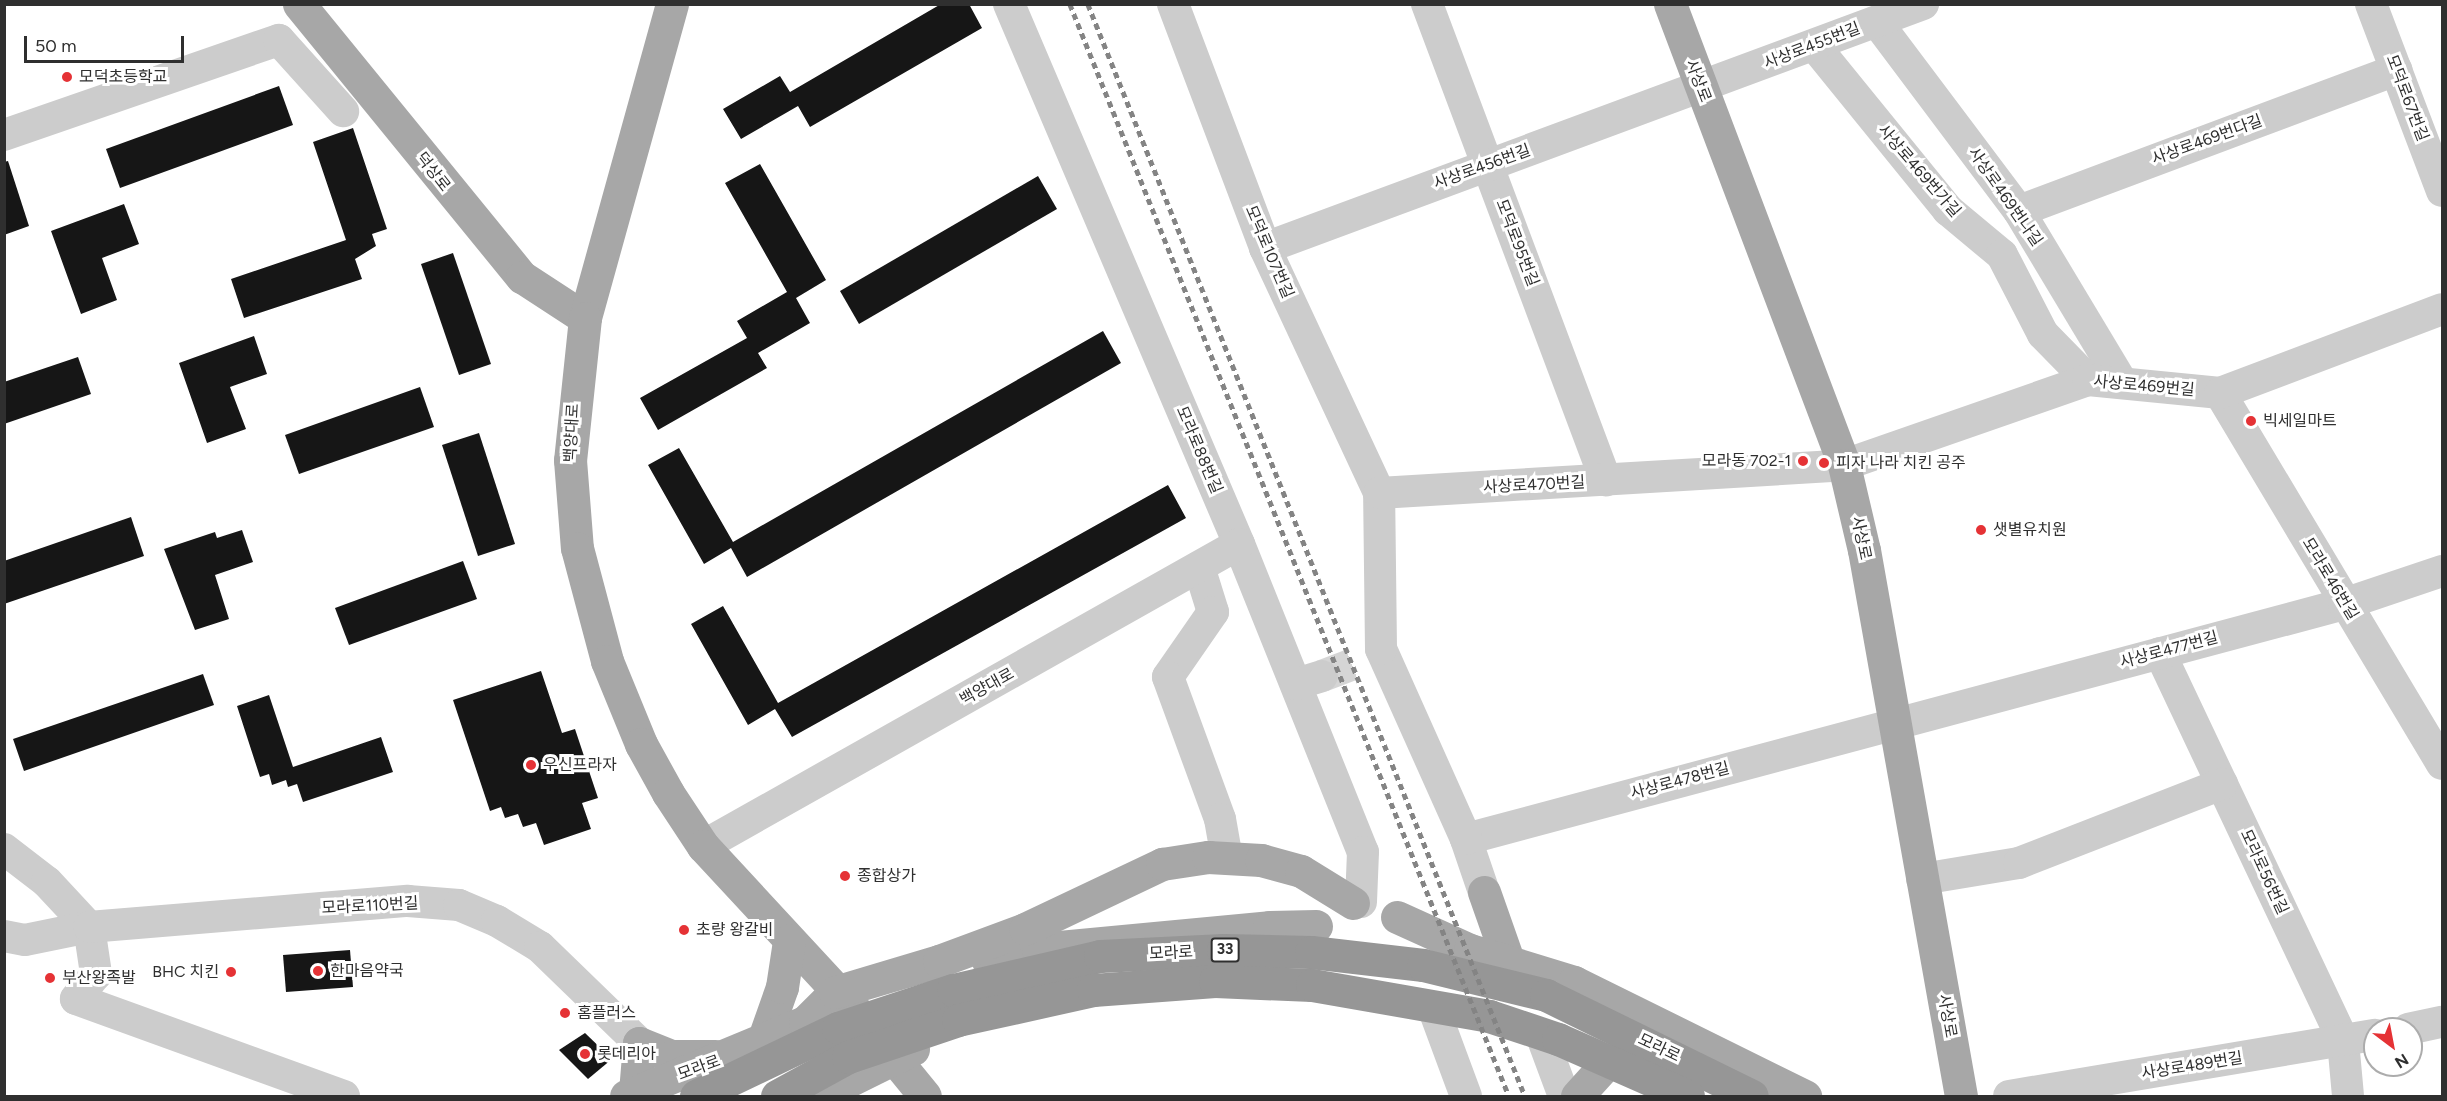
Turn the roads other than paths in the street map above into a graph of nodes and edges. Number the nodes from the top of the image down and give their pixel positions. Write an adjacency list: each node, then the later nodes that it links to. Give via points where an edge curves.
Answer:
1 (299, 4): 20 (main road, 덕상로, via 522,277)
2 (672, 4): 20 (main road, 백양대로)
3 (1009, 4): 27 (street, 모라로88번길)
4 (1173, 4): 18 (street, 모덕로107번길)
5 (1427, 4): 15 (street, 모덕로95번길)
6 (1670, 4): 12 (main road, 사상로)
7 (1923, 4): 9 (street, 사상로455번길)
8 (2371, 4): 11 (street, 모덕로67번길)
9 (1877, 22): 10 (street, 사상로455번길); 17 (street, 사상로469번나길)
10 (1814, 45): 12 (street, 사상로455번길); 21 (street, 사상로469번가길, via 1948,210 2002,255 2043,334)
11 (2396, 70): 16 (street, 모덕로67번길); 17 (street, 사상로469번다길)
12 (1701, 88): 15 (street, 사상로456번길); 24 (main road, 사상로)
13 (343, 111): 14 (street, via 279,40)
14 (4, 135)
15 (1487, 165): 18 (street, 사상로456번길); 25 (street, 모덕로95번길)
16 (2442, 191)
17 (2019, 211): 22 (street, 사상로469번나길)
18 (1265, 248): 26 (street, 모덕로107번길)
19 (2442, 309): 23 (street, 사상로469번길)
20 (585, 318): 36 (main road, 백양대로, via 570,460 578,548 607,661 641,744)
21 (2088, 380): 22 (street, 사상로469번길); 24 (street, 사상로469번길)
22 (2121, 381): 23 (street, 사상로469번길)
23 (2220, 393): 30 (street, 모라로46번길)
24 (1844, 465): 25 (street, 사상로470번길); 32 (main road, 사상로, via 1864,550)
25 (1606, 481): 26 (street, 사상로470번길)
26 (1379, 493): 35 (street, via 1371,655)
27 (1239, 544): 28 (street, 백양대로); 41 (street, 모라로88번길, via 1309,680 1363,852)
28 (1199, 567): 36 (street, 백양대로); 38 (street, via 1213,612 1168,677 1220,819)
29 (2442, 571): 30 (street, 사상로477번길)
30 (2344, 604): 31 (street, 사상로477번길); 33 (street, 모라로46번길)
31 (2160, 653): 32 (street, 사상로477번길); 34 (street, 모라로56번길)
32 (1894, 723): 35 (street, 사상로478번길); 39 (main road, 사상로)
33 (2442, 764)
34 (2222, 784): 39 (street, via 2019,863); 58 (street, 모라로56번길)
35 (1466, 839): 40 (street)
36 (703, 846): 46 (main road, 백양대로)
37 (4, 849): 44 (street, via 47,882)
38 (1227, 858): 41 (main road, 모라로, via 1262,860 1301,871); 51 (main road, 모라로, via 1162,864 1025,929)
39 (1922, 879): 76 (main road, 사상로)
40 (1484, 892): 47 (main road); 48 (main road)
41 (1357, 903): 42 (main road, via 1378,905); 43 (main road, via 1328,913)
42 (1397, 917): 47 (main road, 모라로); 50 (main road, via 1412,940 1414,957 1412,973)
43 (1316, 926): 49 (main road, via 1308,961); 51 (main road, 모라로, via 1038,949)
44 (89, 927): 45 (street, 모라로110번길, via 45,938); 59 (street, 모라로110번길, via 408,901 459,905 497,921 540,947); 64 (street, via 96,974 76,999)
45 (4, 936)
46 (789, 941): 51 (main road, 백양대로); 57 (main road, via 782,987)
47 (1459, 945): 48 (main road, 모라로)
48 (1508, 960): 75 (main road, 모라로, via 1574,982 1650,1016)
49 (1322, 993): 50 (main road, via 1355,1009 1374,1008); 60 (main road, via 1252,983 1125,995 982,1026)
50 (1397, 995): 52 (main road)
51 (844, 1000): 57 (main road, 모라로); 60 (main road, 백양대로)
52 (1433, 1007): 55 (main road); 69 (street)
53 (2442, 1022): 54 (street)
54 (2423, 1026)
55 (1542, 1037): 62 (main road); 70 (street)
56 (2363, 1037): 58 (street, 사상로489번길)
57 (764, 1041): 61 (main road, 모라로)
58 (2343, 1041): 77 (street, 사상로489번길); 78 (street, 모라로56번길)
59 (639, 1043): 61 (main road, via 672,1056); 63 (main road)
60 (894, 1055): 67 (main road); 68 (main road, 백양대로)
61 (731, 1056): 63 (main road, 모라로)
62 (1605, 1065): 71 (main road); 72 (main road)
63 (630, 1094)
64 (345, 1096)
65 (696, 1096): 74 (highway, 모라로 / 33, via 838,1028 953,990 1100,956 1223,950 1311,952 1423,965 1546,995)
66 (777, 1096): 73 (highway, 모라로 / 33, via 848,1057 958,1020 1093,990 1215,981 1312,984 1489,1016 1558,1038)
67 (818, 1096)
68 (925, 1096)
69 (1466, 1096)
70 (1564, 1096)
71 (1577, 1096)
72 (1663, 1096)
73 (1688, 1096)
74 (1752, 1096)
75 (1805, 1096)
76 (1961, 1096)
77 (2009, 1096)
78 (2348, 1096)

